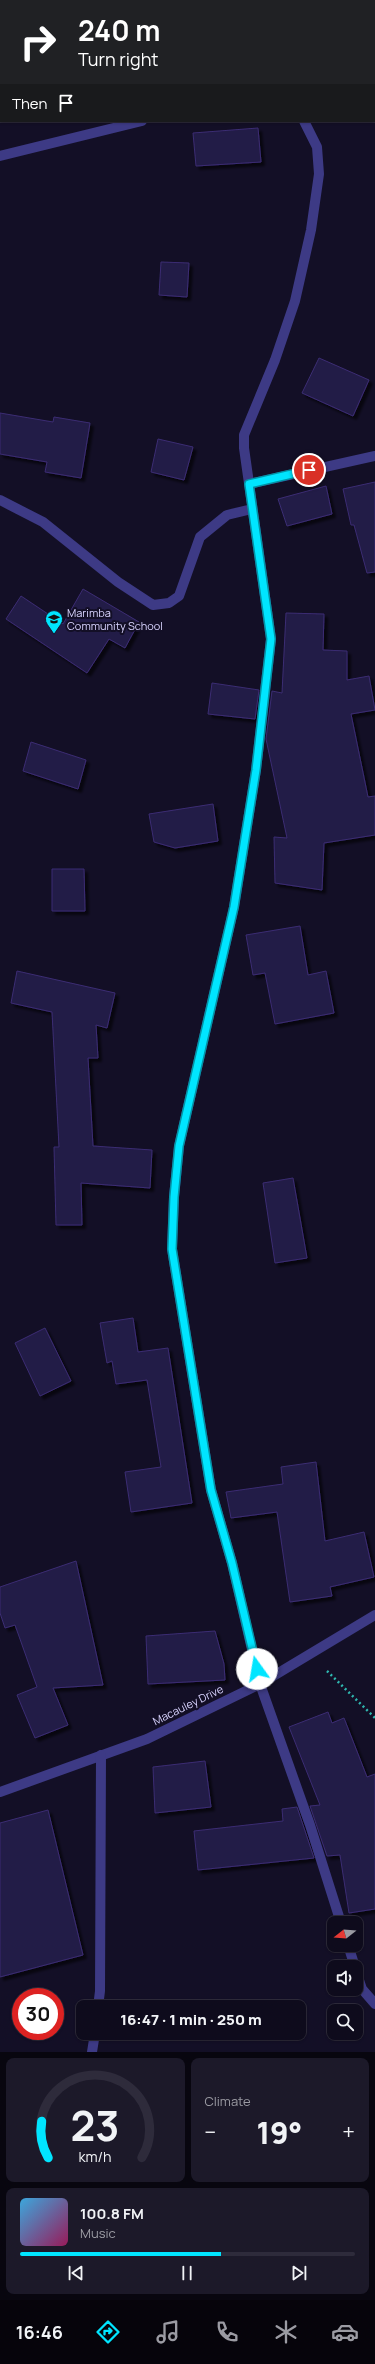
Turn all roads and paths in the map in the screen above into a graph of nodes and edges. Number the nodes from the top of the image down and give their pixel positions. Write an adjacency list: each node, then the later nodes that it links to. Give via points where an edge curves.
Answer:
1 (138, 122): 3 (street)
2 (305, 122): 5 (street, via 317,146 319,174 311,230 295,301 275,360 244,435)
3 (0, 156)
4 (375, 456): 5 (street)
5 (249, 484): 7 (street)
6 (0, 500): 7 (street, via 43,522 118,582 153,605 169,603 179,596 200,537 227,515)
7 (252, 510): 10 (street, via 271,639 256,770 234,907 179,1146 172,1249 211,1490 232,1563)
8 (375, 1615): 9 (street, Macauley Drive)
9 (309, 1653): 10 (street, Macauley Drive); 11 (path)
10 (260, 1684): 12 (street, Macauley Drive, via 147,1739); 14 (street, via 310,1825)
11 (375, 1718)
12 (101, 1755): 13 (street, Macauley Drive); 16 (street)
13 (0, 1792)
14 (339, 1916)
15 (363, 1990): 17 (street)
16 (99, 2000)
17 (375, 2004)
18 (94, 2040): 19 (street)
19 (92, 2052)

